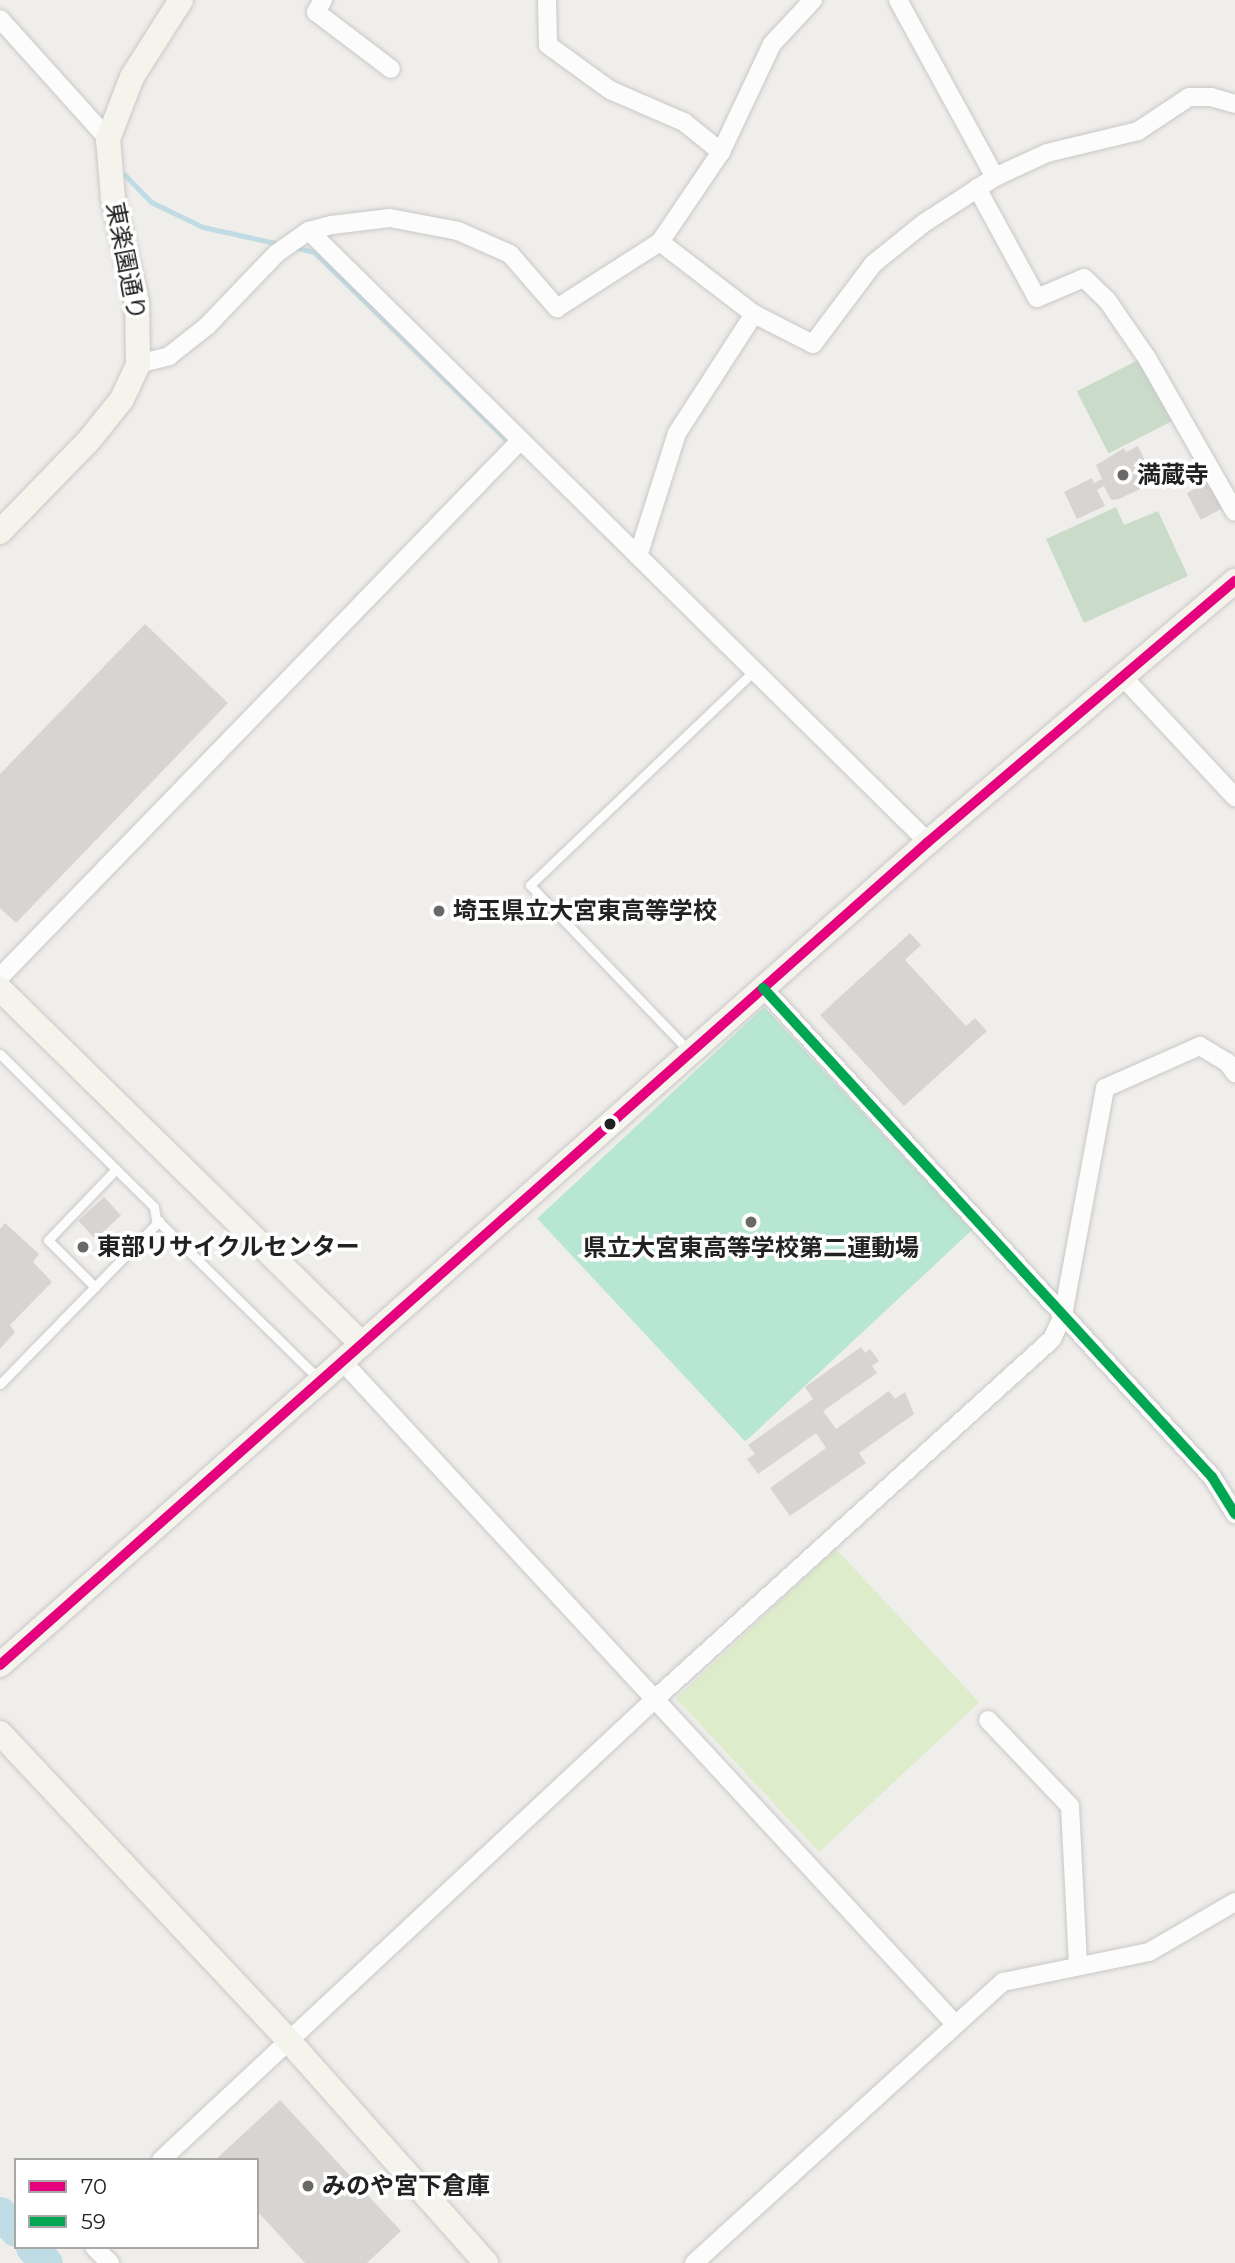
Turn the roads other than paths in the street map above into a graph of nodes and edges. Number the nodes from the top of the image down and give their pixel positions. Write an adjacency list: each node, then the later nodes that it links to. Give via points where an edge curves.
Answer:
1 (181, 0): 9 (street, 東楽園通り, via 132,76)
2 (323, 0): 7 (street, via 316,12)
3 (547, 0): 10 (street, via 548,45 610,90 684,122)
4 (813, 0): 10 (street, via 772,44)
5 (898, 0): 11 (street)
6 (0, 19): 9 (street)
7 (391, 69)
8 (1235, 104): 11 (street, via 1189,97 1138,131 1047,153)
9 (108, 139): 16 (street, 東楽園通り, via 113,198 137,303)
10 (721, 152): 14 (street)
11 (995, 177): 12 (street)
12 (977, 188): 15 (street, via 873,264 813,344); 18 (street, via 1037,298 1084,278 1107,300 1147,358)
13 (309, 231): 14 (street, via 390,218 458,231 510,254 557,308); 16 (street, via 277,253 207,326 169,356); 17 (street)
14 (660, 242): 15 (street)
15 (754, 314): 20 (street, via 677,433)
16 (138, 364): 19 (street, 東楽園通り, via 122,398 90,439)
17 (520, 441): 20 (street); 26 (street)
18 (1235, 512)
19 (0, 532)
20 (638, 556): 22 (street)
21 (1235, 581): 23 (street)
22 (754, 671): 25 (street); 29 (lane, via 530,886)
23 (1122, 676): 24 (street); 25 (street)
24 (1235, 797)
25 (928, 842): 27 (street)
26 (0, 976)
27 (763, 988): 29 (street); 35 (street)
28 (0, 989): 36 (street)
29 (690, 1052): 36 (street)
30 (0, 1054): 32 (lane)
31 (1235, 1073): 35 (street, via 1227,1062 1200,1046 1105,1088)
32 (116, 1169): 33 (lane, via 154,1207); 34 (lane, via 48,1240)
33 (159, 1222): 34 (lane); 38 (lane)
34 (95, 1287): 39 (lane)
35 (1063, 1315): 40 (street, via 1212,1477); 42 (street, via 1052,1339)
36 (362, 1343): 37 (street)
37 (342, 1361): 38 (street); 42 (street)
38 (320, 1380): 41 (street)
39 (0, 1384)
40 (1235, 1514)
41 (0, 1665)
42 (655, 1699): 47 (street); 48 (street)
43 (988, 1720): 46 (street, via 1070,1806)
44 (0, 1733): 48 (street)
45 (1235, 1902): 46 (street, via 1149,1952)
46 (1078, 1966): 47 (street, via 1003,1982)
47 (956, 2024): 53 (street)
48 (289, 2041): 49 (street); 52 (street)
49 (163, 2158)
50 (96, 2249): 51 (street)
51 (110, 2263)
52 (486, 2263)
53 (694, 2263)

